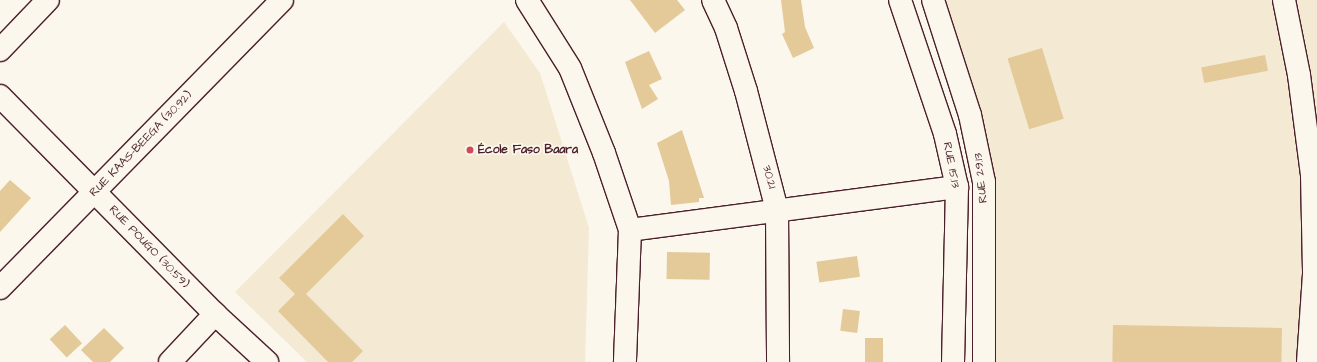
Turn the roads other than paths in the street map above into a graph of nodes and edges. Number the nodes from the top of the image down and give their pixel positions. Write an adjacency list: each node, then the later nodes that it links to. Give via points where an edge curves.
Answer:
1 (48, 0): 8 (street)
2 (282, 0): 11 (street, RUE KAAS-BEEGA (30.92))
3 (527, 0): 13 (street, via 570,68 604,153)
4 (713, 0): 12 (street, 30.21 / 30.21, via 726,28 746,91)
5 (900, 0): 10 (street, RUE 15.13, via 945,134)
6 (933, 0): 21 (street, RUE 29.13, via 970,115 984,182)
7 (1284, 0): 22 (street, via 1312,175 1314,274)
8 (0, 50)
9 (0, 96): 11 (street, RUE POUGO (30.59))
10 (957, 187): 12 (street); 20 (street, RUE 15.13)
11 (94, 190): 14 (street, RUE KAAS-BEEGA (30.92)); 15 (street, RUE POUGO (30.59))
12 (777, 210): 13 (street); 19 (street, 30.21 / 30.21)
13 (630, 230): 18 (street)
14 (0, 288)
15 (215, 314): 16 (street); 17 (street, RUE POUGO (30.59))
16 (170, 362)
17 (267, 362)
18 (625, 362)
19 (778, 362)
20 (954, 362)
21 (984, 362)
22 (1308, 362)

